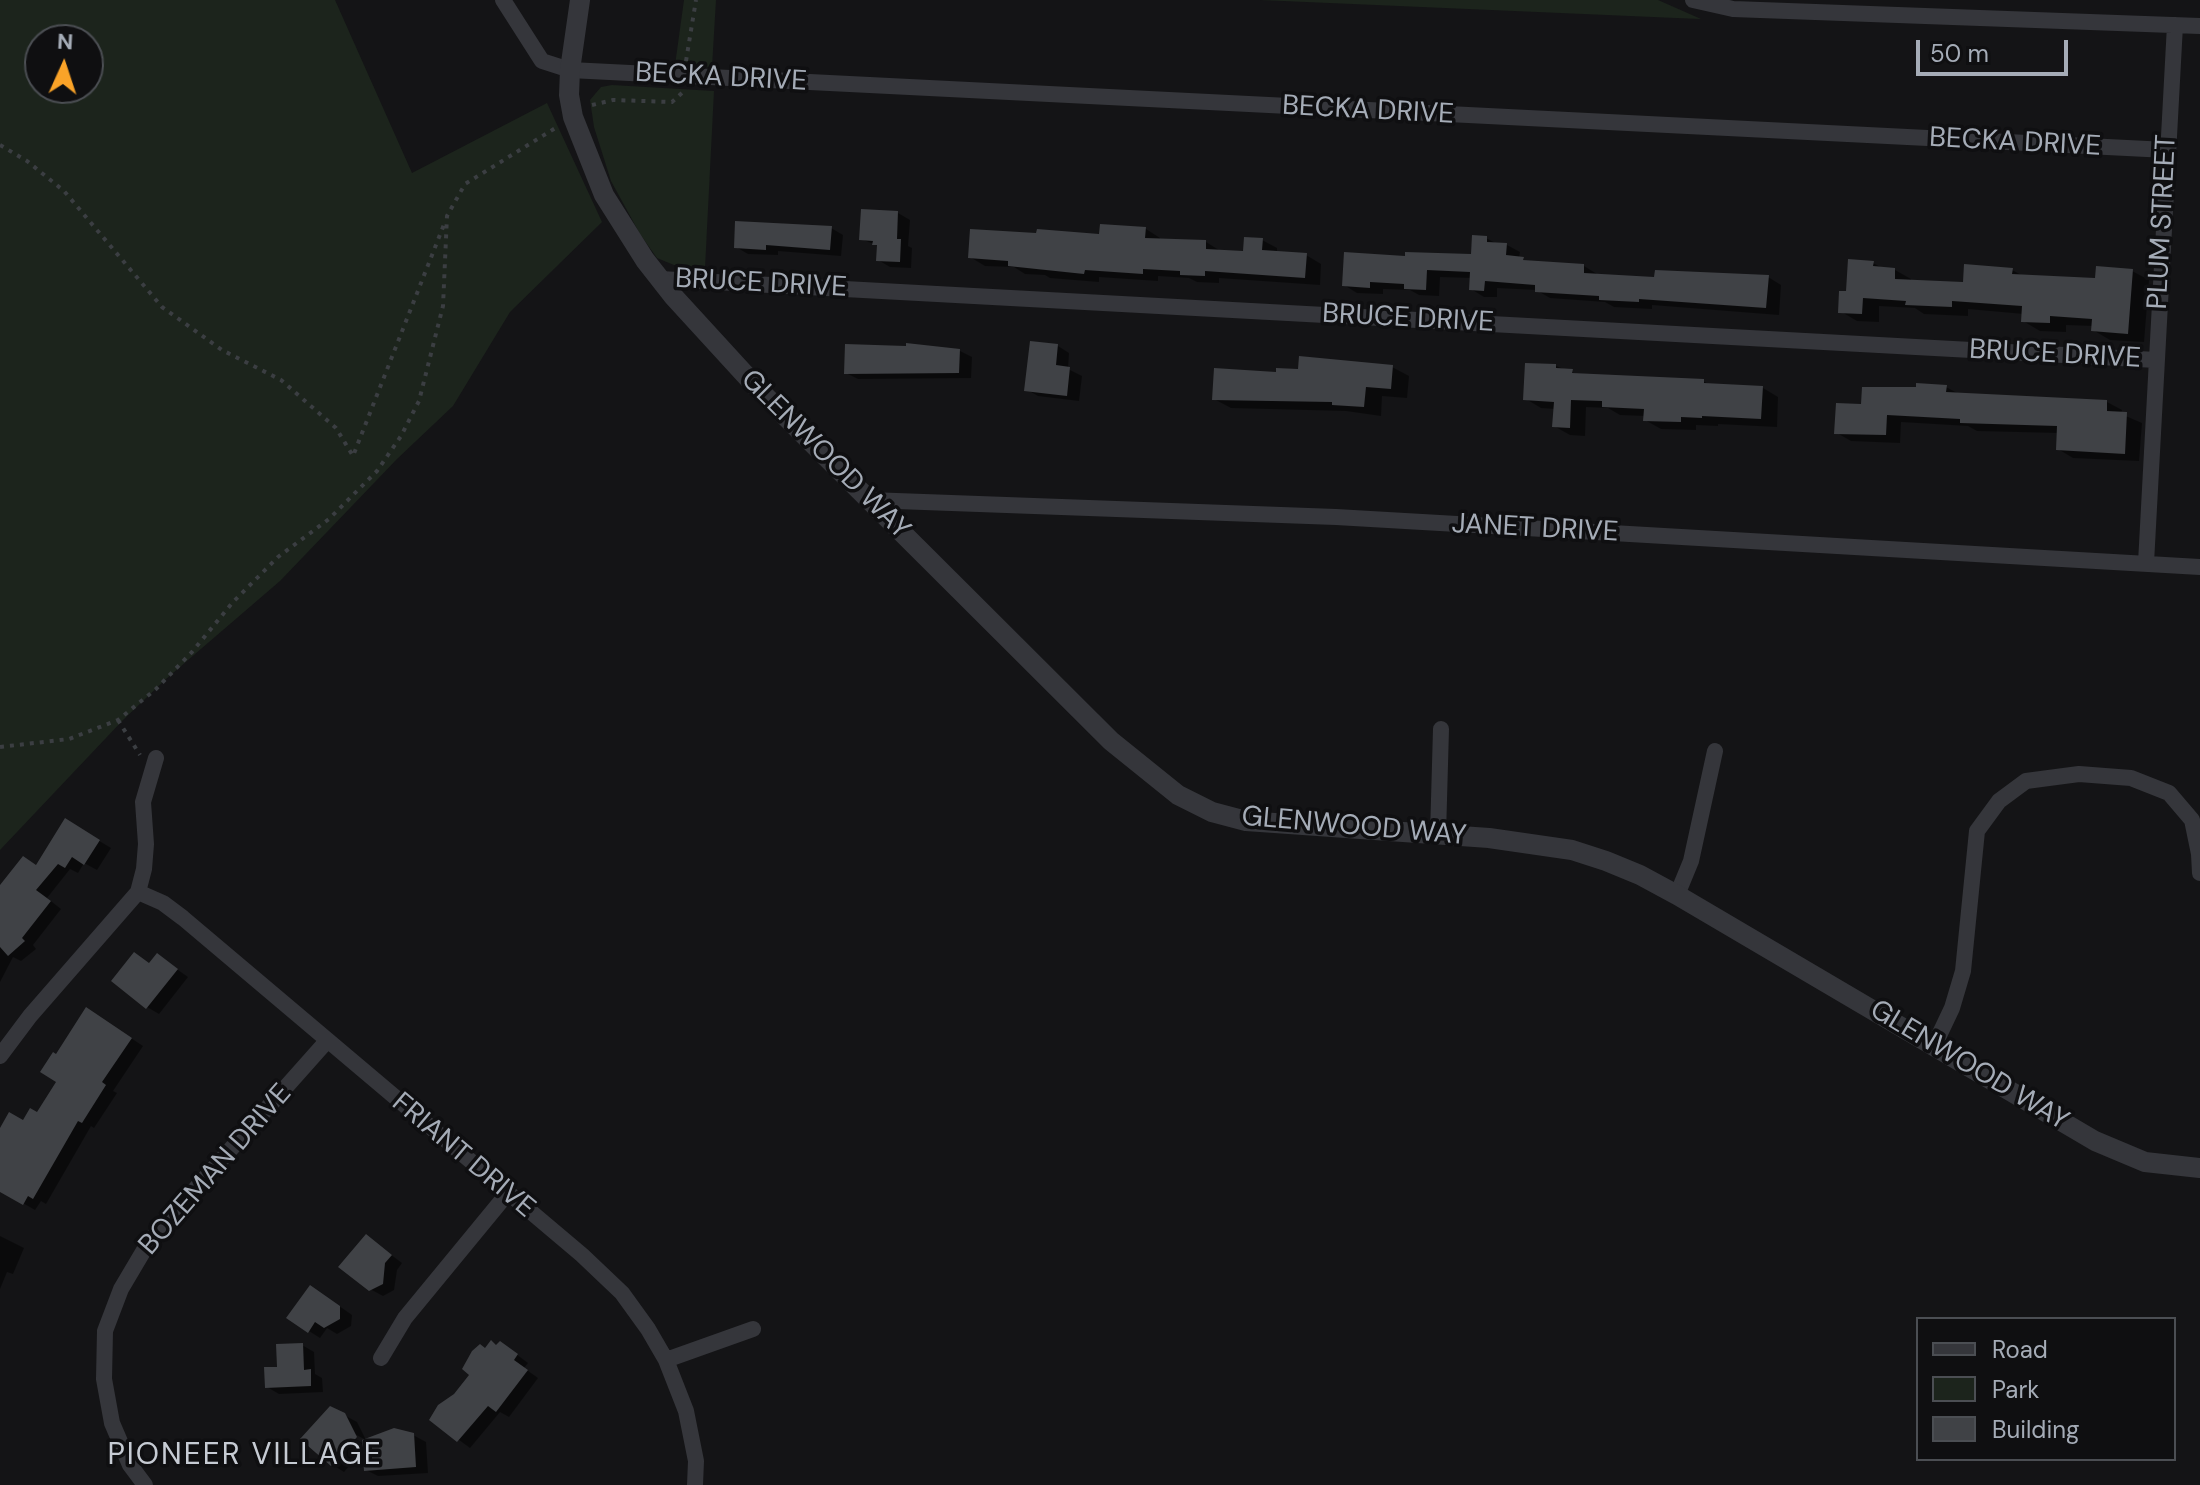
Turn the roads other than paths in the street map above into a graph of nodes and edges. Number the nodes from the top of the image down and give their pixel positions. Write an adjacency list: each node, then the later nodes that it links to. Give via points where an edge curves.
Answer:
1 (503, 0): 7 (street, via 542,61)
2 (580, 0): 7 (street, GLENWOOD WAY)
3 (1693, 0): 4 (street, via 1733,9)
4 (1842, 6): 5 (street)
5 (2175, 25): 6 (street); 8 (street, PLUM STREET)
6 (2200, 26)
7 (570, 70): 8 (street, BECKA DRIVE); 9 (street, GLENWOOD WAY, via 573,117 604,195)
8 (2167, 150): 10 (street, PLUM STREET)
9 (660, 279): 10 (street, BRUCE DRIVE); 11 (street, GLENWOOD WAY, via 761,392)
10 (2156, 360): 12 (street, PLUM STREET)
11 (869, 500): 12 (street, JANET DRIVE, via 1336,517); 17 (street, GLENWOOD WAY, via 1111,741 1178,795 1246,821)
12 (2146, 563): 13 (street, JANET DRIVE)
13 (2200, 567)
14 (1441, 729): 17 (street)
15 (1715, 751): 20 (street, via 1691,861)
16 (154, 763): 19 (street, via 143,802 146,844)
17 (1438, 835): 20 (street, GLENWOOD WAY, via 1572,850)
18 (2200, 873): 22 (street, via 2192,820 2169,793 2131,778 2079,774 2026,781 1999,801 1977,831 1963,971)
19 (138, 892): 21 (street, FRIANT DRIVE, via 183,918); 23 (street)
20 (1677, 895): 22 (street, GLENWOOD WAY)
21 (326, 1042): 25 (street, FRIANT DRIVE); 29 (street, BOZEMAN DRIVE, via 150,1240 121,1289 105,1331 104,1379 112,1423)
22 (1934, 1046): 24 (street, GLENWOOD WAY, via 2120,1154)
23 (0, 1056)
24 (2200, 1168)
25 (507, 1194): 27 (street, via 405,1318); 28 (street, FRIANT DRIVE, via 622,1293)
26 (753, 1329): 28 (street)
27 (381, 1358)
28 (666, 1360): 30 (street, FRIANT DRIVE, via 686,1411)
29 (145, 1485)
30 (695, 1485)

